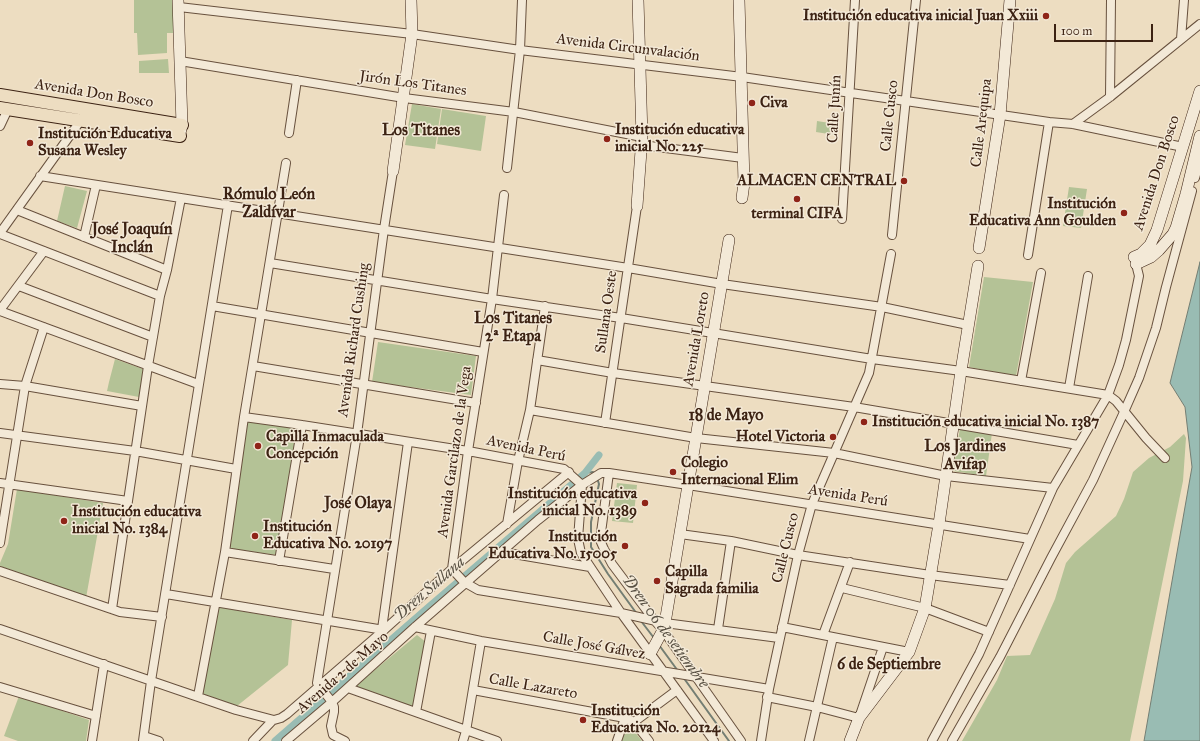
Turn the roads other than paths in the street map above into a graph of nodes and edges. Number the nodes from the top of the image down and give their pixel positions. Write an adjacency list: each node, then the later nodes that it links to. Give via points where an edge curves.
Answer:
1 (411, 0): 12 (street, Avenida Richard Cushing)
2 (522, 0): 14 (street)
3 (638, 0): 16 (street)
4 (739, 0): 17 (street)
5 (855, 0): 20 (street, Calle Junín)
6 (916, 0): 24 (street, Calle Cusco)
7 (1010, 0): 27 (street, Calle Arequipa)
8 (1111, 0): 22 (street)
9 (1184, 0): 13 (street)
10 (179, 4): 12 (street, Avenida Circunvalación); 15 (street)
11 (1200, 24): 13 (street)
12 (412, 34): 14 (street, Avenida Circunvalación); 23 (street, Avenida Richard Cushing)
13 (1181, 39): 22 (street)
14 (520, 50): 16 (street, Avenida Circunvalación); 26 (street)
15 (180, 61): 18 (street, Jirón Los Titanes); 32 (street)
16 (639, 64): 17 (street, Avenida Circunvalación); 35 (street)
17 (742, 77): 20 (street, Avenida Circunvalación); 37 (street)
18 (297, 80): 23 (street, Jirón Los Titanes); 33 (street)
19 (1200, 91): 36 (street, Avenida Don Bosco)
20 (850, 93): 24 (street, Avenida Circunvalación); 51 (street, Calle Junín)
21 (0, 95): 32 (main road, Avenida Don Bosco)
22 (1110, 97): 30 (street)
23 (404, 98): 26 (street, Jirón Los Titanes); 41 (street, Avenida Richard Cushing)
24 (905, 100): 27 (street, Avenida Circunvalación); 54 (street, Calle Cusco)
25 (4, 109): 28 (main road, Avenida Don Bosco); 31 (street)
26 (514, 112): 35 (street, Jirón Los Titanes); 40 (street)
27 (1000, 115): 29 (street, Avenida Circunvalación); 58 (street, Calle Arequipa)
28 (81, 120): 32 (main road, Avenida Don Bosco); 42 (street)
29 (1048, 122): 30 (street, Avenida Circunvalación); 61 (street)
30 (1073, 124): 36 (street, Avenida Circunvalación)
31 (0, 126)
32 (181, 131)
33 (289, 133)
34 (1200, 136): 62 (street, Avenida Don Bosco, via 1173,234 1151,257)
35 (642, 141): 37 (street, Jirón Los Titanes); 48 (street)
36 (1182, 146): 62 (street, Avenida Don Bosco, via 1153,240)
37 (743, 158): 46 (street)
38 (1200, 160): 104 (street, via 1156,328)
39 (286, 163): 50 (street)
40 (506, 168)
41 (393, 171): 52 (street, Avenida Richard Cushing)
42 (40, 176): 43 (street); 49 (street)
43 (96, 185): 45 (street); 55 (street)
44 (504, 195): 57 (street, Avenida Garcilazo de la Vega)
45 (181, 198): 47 (street); 66 (street)
46 (742, 198)
47 (228, 205): 50 (street); 74 (street)
48 (637, 206): 65 (street, Sullana Oeste)
49 (17, 210): 53 (street); 55 (street)
50 (278, 213): 52 (street); 63 (street)
51 (842, 219)
52 (384, 229): 57 (street); 69 (street, Avenida Richard Cushing)
53 (0, 234): 59 (street)
54 (892, 235)
55 (84, 237): 66 (street)
56 (729, 240): 70 (street, Avenida Loreto)
57 (498, 247): 65 (street); 73 (street, Avenida Garcilazo de la Vega)
58 (979, 248)
59 (44, 251): 71 (street); 72 (street)
60 (890, 254): 76 (street, Calle Cusco)
61 (1028, 255)
62 (1135, 261): 99 (street, via 1139,276 1126,340)
63 (270, 263): 69 (street); 78 (street)
64 (978, 266): 80 (street)
65 (628, 268): 70 (street); 79 (street, Sullana Oeste)
66 (167, 270): 72 (street)
67 (1041, 273): 92 (street)
68 (1088, 276): 98 (street)
69 (377, 280): 73 (street); 82 (street, Avenida Richard Cushing)
70 (722, 284): 76 (street); 83 (street, Avenida Loreto)
71 (19, 286): 77 (street); 84 (street)
72 (160, 296): 84 (street)
73 (492, 299): 75 (street); 85 (street, Avenida Garcilazo de la Vega)
74 (212, 306): 78 (street); 94 (street)
75 (544, 306): 79 (street); 87 (street)
76 (882, 307): 80 (street); 86 (street, Calle Cusco)
77 (0, 310): 81 (street)
78 (261, 315): 82 (street); 89 (street)
79 (621, 318): 83 (street); 91 (street, Sullana Oeste)
80 (968, 325): 90 (street)
81 (44, 327): 88 (street); 96 (street)
82 (370, 334): 85 (street); 95 (street, Avenida Richard Cushing)
83 (713, 334): 86 (street); 97 (street, Avenida Loreto)
84 (153, 337): 88 (street)
85 (483, 352): 100 (street, Avenida Garcilazo de la Vega)
86 (872, 359): 90 (street); 102 (street, Calle Cusco)
87 (537, 360): 91 (street); 103 (street)
88 (148, 366): 94 (street); 101 (street)
89 (253, 366): 95 (street); 105 (street)
90 (961, 370): 92 (street); 107 (street)
91 (613, 373): 97 (street); 106 (street, Sullana Oeste)
92 (1021, 380): 98 (street)
93 (0, 384): 96 (street)
94 (198, 384): 119 (street)
95 (363, 384): 100 (street); 110 (street, Avenida Richard Cushing)
96 (25, 386): 101 (street); 111 (street)
97 (704, 386): 102 (street); 112 (street, Avenida Loreto)
98 (1069, 388): 99 (street)
99 (1108, 395): 104 (street); 114 (street)
100 (476, 403): 115 (street, Avenida Garcilazo de la Vega)
101 (142, 406): 116 (street)
102 (854, 407): 107 (street); 117 (street, Calle Cusco)
103 (530, 410): 106 (street); 120 (street)
104 (1124, 412): 118 (street); 209 (street, via 1092,480 1000,657)
105 (244, 417): 108 (street, Avenida Perú); 121 (street)
106 (605, 422): 112 (street)
107 (954, 423): 114 (street); 124 (street)
108 (302, 425): 110 (street, Avenida Perú); 141 (street)
109 (0, 433): 111 (street)
110 (356, 434): 113 (street, Avenida Perú); 144 (street, Avenida Richard Cushing)
111 (17, 436): 116 (street); 126 (street)
112 (696, 438): 117 (street); 128 (street, Avenida Loreto)
113 (408, 442): 115 (street, Avenida Perú); 163 (street)
114 (1078, 445): 129 (street)
115 (468, 451): 120 (street, Avenida Perú); 146 (street, Avenida Garcilazo de la Vega)
116 (135, 452): 119 (street); 130 (street)
117 (834, 453): 124 (street); 131 (street, Calle Cusco)
118 (1165, 458)
119 (186, 460): 121 (street); 151 (street)
120 (518, 461): 123 (street, Avenida Perú, via 564,468); 132 (street)
121 (236, 469): 138 (street)
122 (608, 473): 127 (street, Avenida Perú, via 601,473); 128 (street, Avenida Perú); 158 (street, via 600,540 612,564)
123 (571, 474): 127 (street, Avenida Perú); 132 (street)
124 (946, 476): 129 (street); 133 (street)
125 (0, 483): 126 (street)
126 (9, 484): 130 (street); 137 (street)
127 (581, 484): 139 (street, Avenida 2 de Mayo); 143 (street, via 578,539 581,553)
128 (688, 485): 131 (street, Avenida Perú); 134 (street, Avenida Loreto)
129 (1053, 488): 135 (street)
130 (128, 501): 154 (street)
131 (812, 504): 133 (street, Avenida Perú); 140 (street, Calle Cusco)
132 (507, 524): 146 (street)
133 (939, 524): 135 (street, Avenida Perú); 147 (street)
134 (680, 534): 136 (street); 158 (street, Avenida Loreto)
135 (1030, 538): 149 (street)
136 (731, 541): 140 (street); 162 (street)
137 (0, 543)
138 (225, 552): 141 (street); 152 (street)
139 (502, 552): 143 (street); 148 (street, Avenida 2 de Mayo)
140 (798, 555): 142 (street); 160 (street, Calle Cusco)
141 (279, 561): 144 (street)
142 (850, 562): 147 (street); 150 (street)
143 (590, 567): 155 (street)
144 (334, 569): 157 (street, Avenida Richard Cushing)
145 (0, 571): 154 (street)
146 (454, 571): 148 (street); 163 (street)
147 (930, 575): 149 (street); 153 (street)
148 (465, 582): 155 (street, via 478,590); 159 (street, Avenida 2 de Mayo)
149 (1010, 585): 165 (street)
150 (842, 588): 153 (street); 166 (street)
151 (166, 594): 152 (street); 156 (street)
152 (215, 601): 157 (street); 183 (street)
153 (925, 608): 165 (street); 171 (street)
154 (112, 609): 156 (street)
155 (621, 613): 158 (street); 172 (street)
156 (162, 617): 176 (street)
157 (326, 621): 163 (street); 178 (street, Avenida Richard Cushing, via 317,683)
158 (660, 624): 162 (street); 172 (street, Avenida Loreto); 175 (street)
159 (415, 627): 164 (street, Calle José Gálvez); 179 (street, Avenida 2 de Mayo)
160 (782, 627): 166 (street); 168 (street, Calle Cusco)
161 (0, 629): 173 (street)
162 (718, 629): 168 (street)
163 (383, 630): 178 (street)
164 (431, 632): 169 (street, Calle José Gálvez); 186 (street)
165 (989, 632): 208 (street)
166 (823, 635): 167 (street)
167 (833, 637): 170 (street); 185 (street)
168 (779, 638): 182 (street, Calle Cusco)
169 (482, 641): 174 (street, Calle José Gálvez); 180 (street)
170 (883, 647): 171 (street); 189 (street)
171 (909, 652): 189 (street)
172 (650, 654): 174 (street)
173 (104, 664): 176 (street); 187 (street)
174 (664, 672): 175 (street, Calle José Gálvez); 181 (street)
175 (697, 678): 182 (street, Calle José Gálvez); 204 (street)
176 (151, 681): 183 (street); 193 (street)
177 (0, 687): 187 (street)
178 (320, 687): 184 (street); 190 (street, via 287,714)
179 (348, 688): 184 (street, Avenida 2 de Mayo); 186 (street)
180 (473, 690): 188 (street, Calle Lazareto); 192 (street)
181 (677, 690): 191 (street); 203 (street)
182 (768, 693): 185 (street, Calle José Gálvez); 205 (street, Calle Cusco)
183 (198, 696): 190 (street)
184 (331, 701): 197 (street, Avenida 2 de Mayo); 198 (street, via 334,712 331,726 333,735)
185 (817, 707): 189 (street, Calle José Gálvez); 206 (street)
186 (416, 712): 192 (street)
187 (96, 716): 194 (street)
188 (625, 718): 191 (street, Calle Lazareto); 201 (street)
189 (859, 718): 207 (street)
190 (273, 720): 196 (street)
191 (634, 722): 202 (street)
192 (466, 731): 199 (street); 200 (street)
193 (144, 739): 195 (street)
194 (92, 741)
195 (159, 741)
196 (254, 741)
197 (286, 741)
198 (345, 741)
199 (463, 741)
200 (497, 741)
201 (617, 741)
202 (649, 741)
203 (714, 741)
204 (741, 741)
205 (761, 741)
206 (809, 741)
207 (850, 741)
208 (932, 741)
209 (952, 741)

